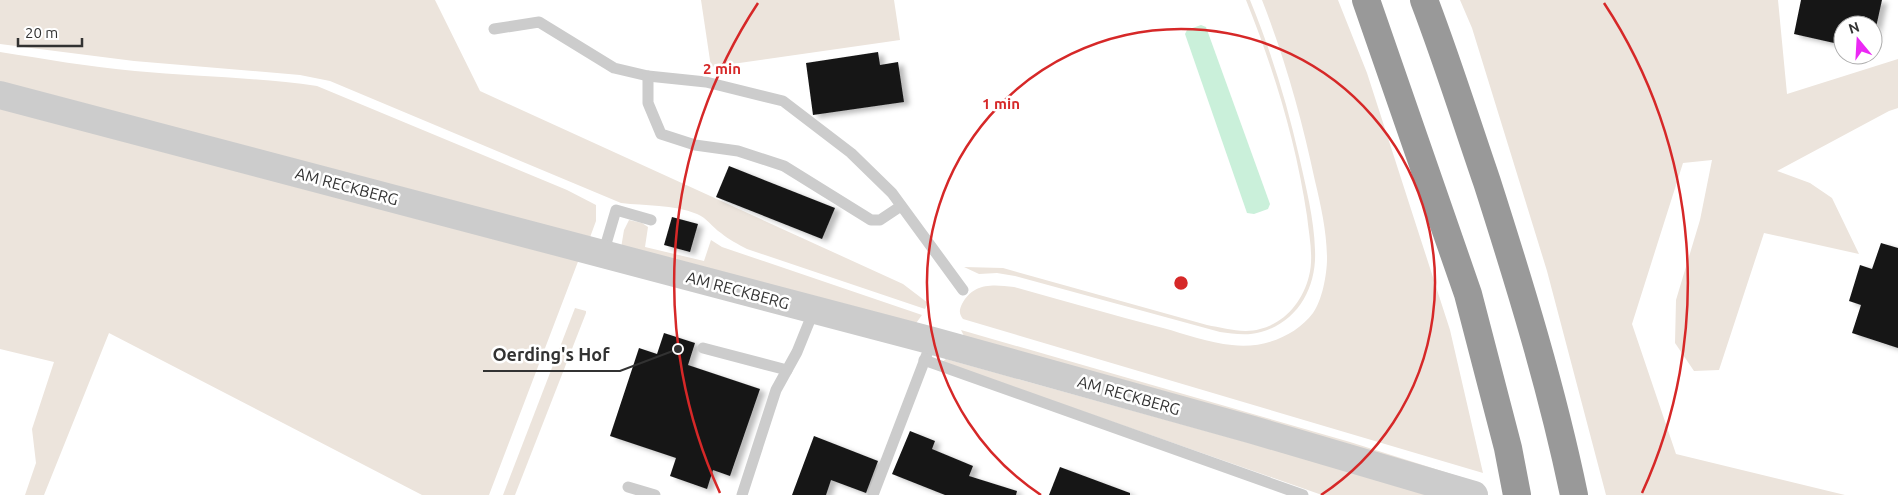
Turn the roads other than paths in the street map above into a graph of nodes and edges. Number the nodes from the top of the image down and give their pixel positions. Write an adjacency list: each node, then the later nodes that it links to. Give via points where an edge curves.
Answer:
1 (1366, 0): 20 (highway, via 1468,294)
2 (1424, 0): 21 (highway, via 1518,279 1563,441)
3 (494, 29): 4 (lane, via 539,22 614,68)
4 (648, 76): 6 (lane, via 706,82 783,101 851,153); 6 (lane, via 648,103 661,134 695,145 738,151 784,166 871,220 880,220)
5 (0, 94): 8 (street, AM RECKBERG)
6 (901, 206): 9 (lane)
7 (652, 220): 8 (lane, via 616,210)
8 (603, 254): 10 (street, AM RECKBERG)
9 (963, 290)
10 (814, 310): 12 (street, AM RECKBERG); 13 (lane)
11 (703, 348): 13 (lane)
12 (928, 350): 17 (lane); 18 (lane); 19 (street, AM RECKBERG, via 1253,430)
13 (787, 370): 16 (lane, via 776,390)
14 (628, 487): 15 (lane)
15 (655, 495)
16 (742, 495)
17 (873, 495)
18 (1303, 495)
19 (1474, 495)
20 (1517, 495)
21 (1574, 495)

